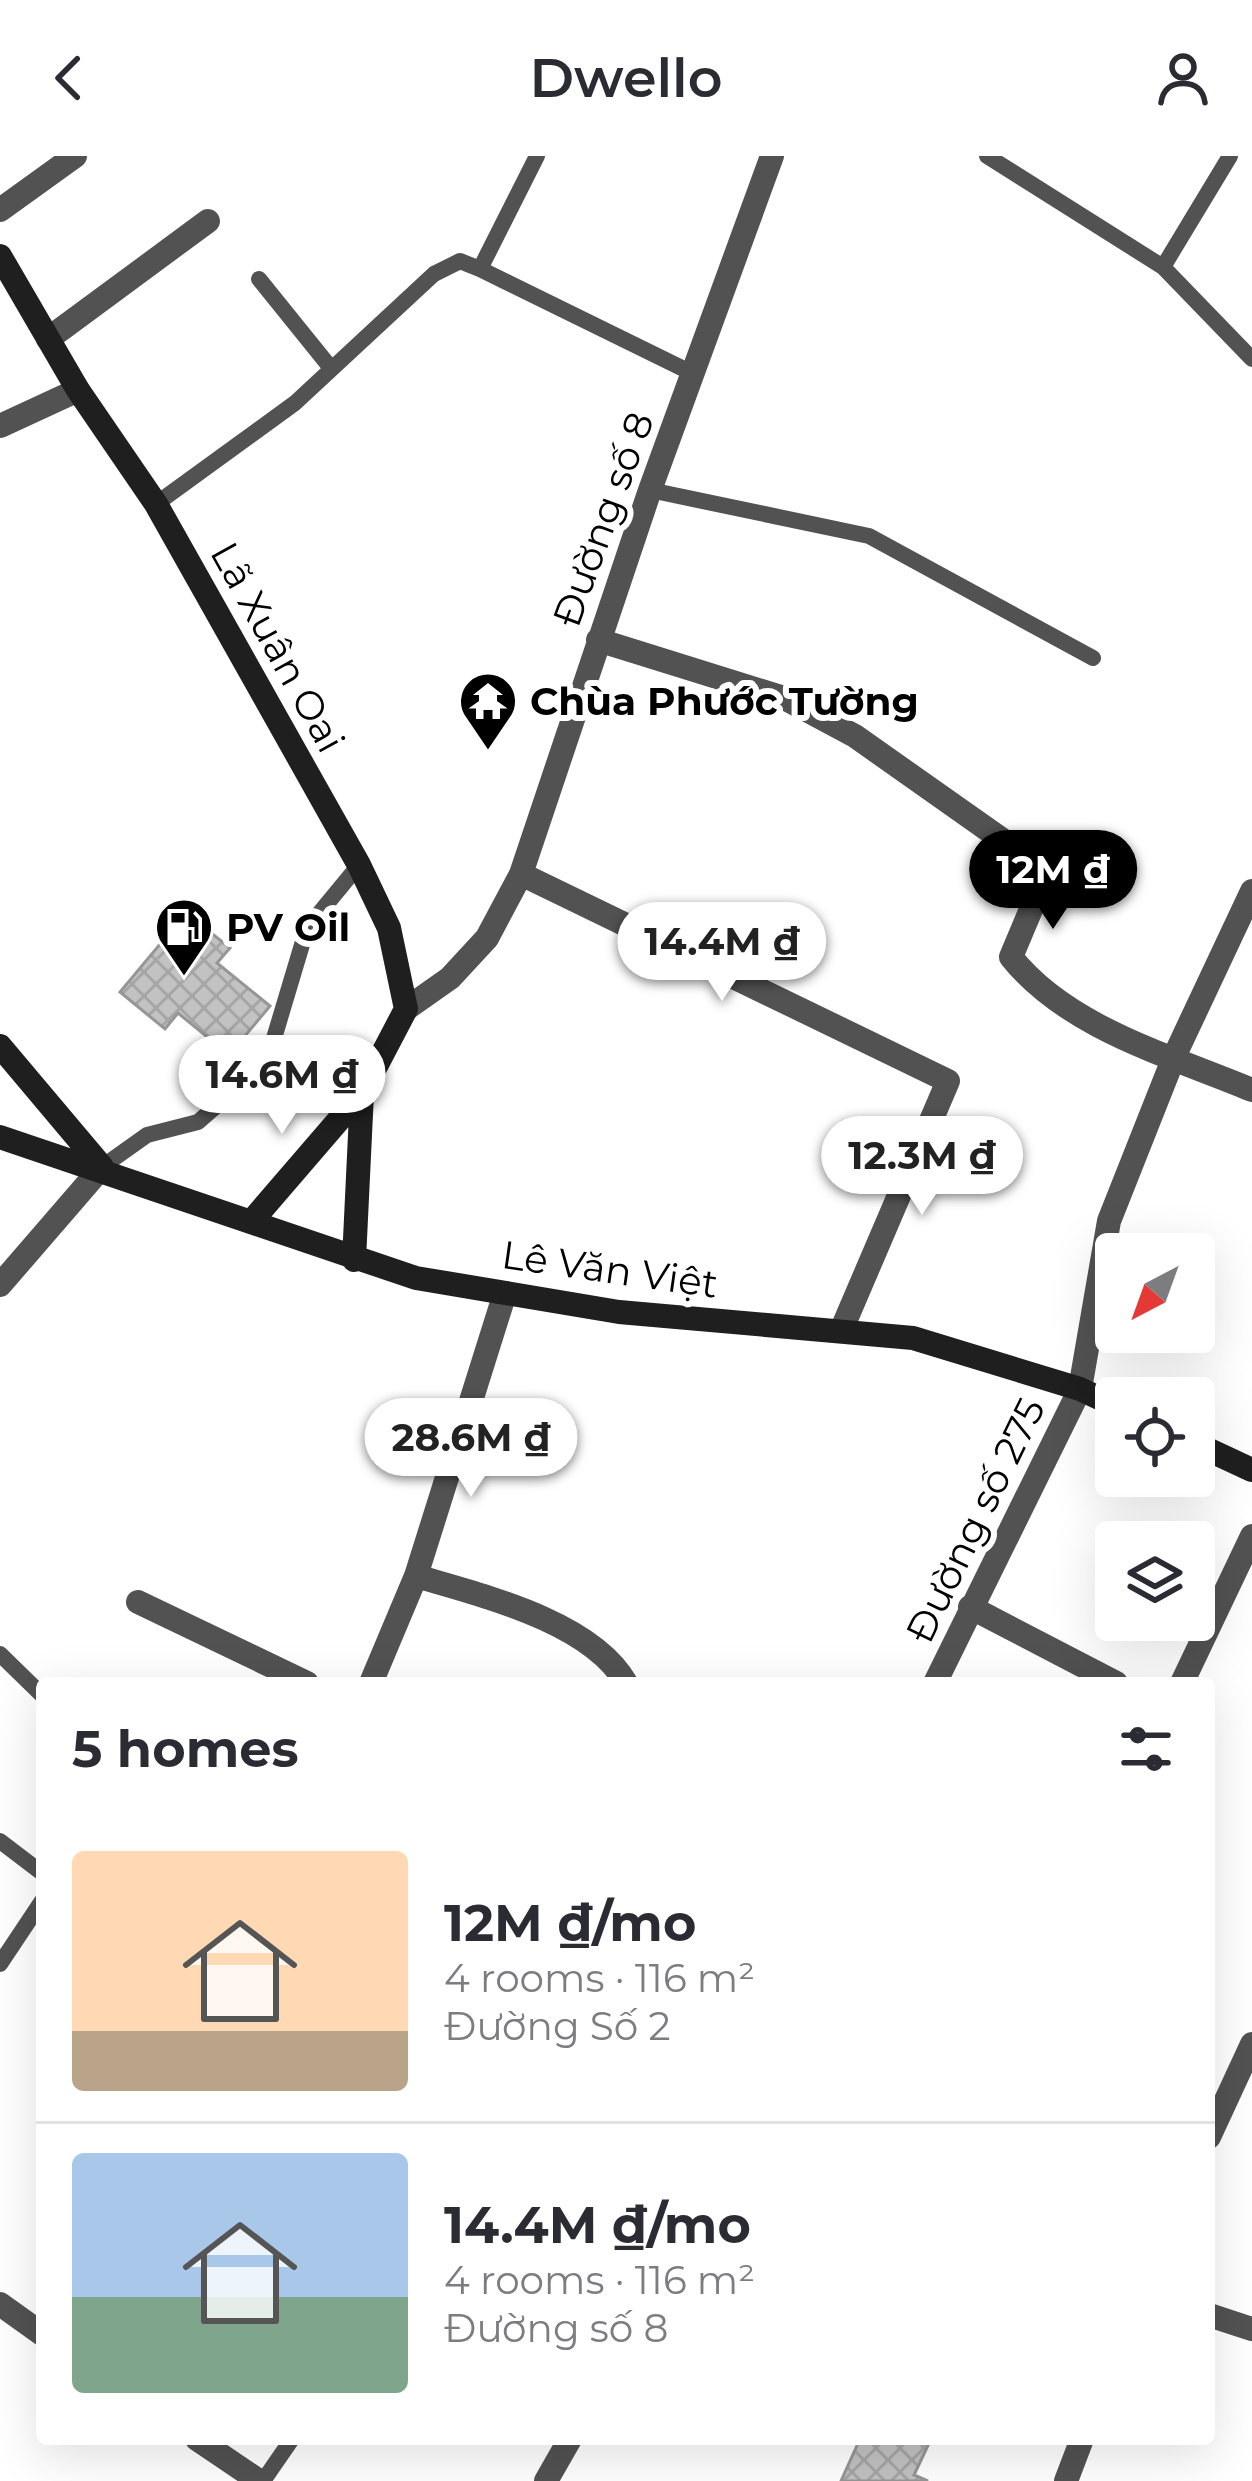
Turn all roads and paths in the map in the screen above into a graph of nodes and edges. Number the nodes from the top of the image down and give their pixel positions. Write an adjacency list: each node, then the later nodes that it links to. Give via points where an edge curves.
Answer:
1 (75, 156): 6 (street)
2 (537, 156): 10 (lane)
3 (772, 156): 15 (street, Đường số 8)
4 (987, 156): 9 (lane)
5 (1231, 156): 9 (lane)
6 (0, 210)
7 (208, 221): 12 (street)
8 (0, 256): 12 (main road, Lã Xuân Oai)
9 (1163, 267): 13 (lane)
10 (480, 269): 14 (lane, via 460,261 434,274); 15 (lane)
11 (259, 279): 14 (lane)
12 (48, 339): 16 (main road, Lã Xuân Oai)
13 (1252, 359)
14 (330, 367): 19 (lane, via 295,403)
15 (694, 374): 18 (street, Đường số 8)
16 (78, 390): 17 (street); 19 (main road, Lã Xuân Oai)
17 (0, 426)
18 (650, 490): 20 (street, Đường số 8); 21 (lane, via 869,536)
19 (157, 504): 22 (main road, Lã Xuân Oai)
20 (598, 640): 23 (street, Đường số 8); 27 (street, via 784,698 855,736 1042,868 1011,957 1065,1007)
21 (1093, 658)
22 (359, 865): 25 (main road, Lã Xuân Oai, via 389,928); 31 (lane, via 307,928 272,1045 197,1122 147,1135)
23 (521, 874): 25 (street, Đường số 8, via 487,938); 36 (street, via 948,1081)
24 (1252, 891): 27 (street, Đường số 275)
25 (406, 1009): 29 (main road)
26 (0, 1046): 31 (main road, Lê Văn Việt)
27 (1174, 1058): 28 (street); 37 (street, Đường số 275, via 1109,1221)
28 (1252, 1090)
29 (362, 1093): 32 (main road); 33 (main road)
30 (0, 1137): 31 (main road, Lê Văn Việt)
31 (102, 1167): 32 (main road, Lê Văn Việt); 34 (street)
32 (251, 1222): 33 (main road, Lê Văn Việt)
33 (354, 1261): 35 (main road, Lê Văn Việt)
34 (0, 1286)
35 (505, 1293): 36 (main road, Lê Văn Việt, via 619,1312); 42 (street)
36 (841, 1331): 37 (main road, Lê Văn Việt, via 913,1338)
37 (1080, 1389): 38 (main road, Lê Văn Việt); 44 (street, Đường số 275)
38 (1095, 1396)
39 (1215, 1453): 40 (main road)
40 (1252, 1471)
41 (1252, 1536): 51 (street)
42 (416, 1576): 47 (street); 48 (street, via 516,1607 583,1640)
43 (138, 1602): 46 (street)
44 (970, 1607): 49 (street, Đường số 275); 50 (street)
45 (0, 1654): 52 (lane)
46 (294, 1677)
47 (374, 1677)
48 (626, 1677)
49 (938, 1677)
50 (1104, 1677)
51 (1185, 1677)
52 (36, 1689)
53 (0, 1841): 54 (lane)
54 (36, 1869)
55 (36, 1910): 56 (lane)
56 (0, 1964)
57 (1250, 2055): 58 (street)
58 (1215, 2125)
59 (0, 2304): 61 (street)
60 (1215, 2316): 62 (street)
61 (36, 2329)
62 (1252, 2329)
63 (206, 2445): 67 (street)
64 (288, 2445): 67 (lane)
65 (567, 2445): 68 (street)
66 (1080, 2445): 69 (street)
67 (261, 2481)
68 (546, 2481)
69 (1066, 2481)

